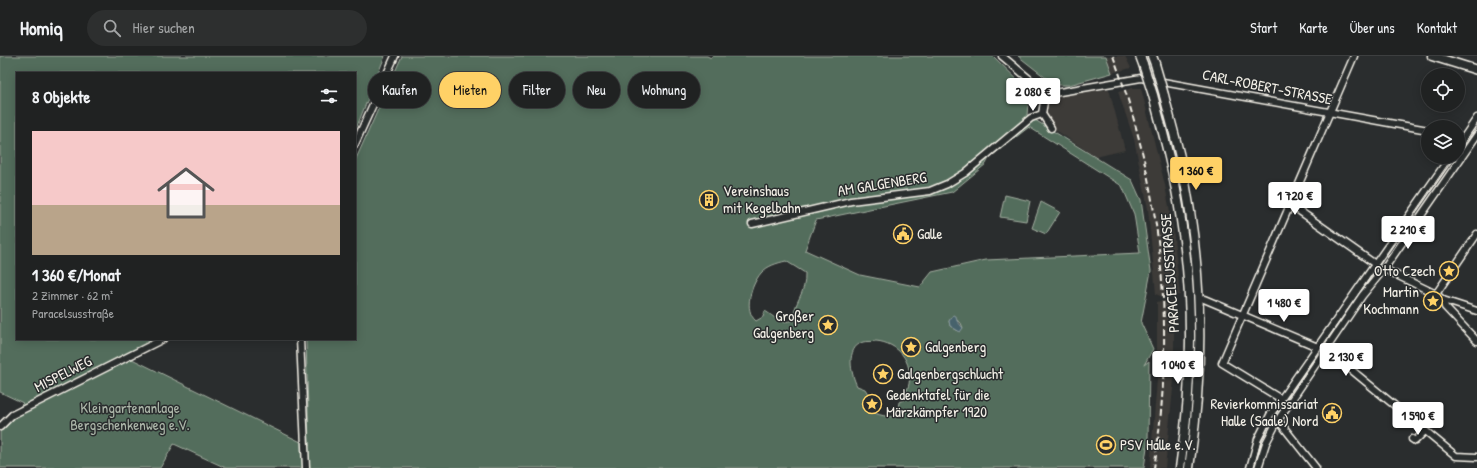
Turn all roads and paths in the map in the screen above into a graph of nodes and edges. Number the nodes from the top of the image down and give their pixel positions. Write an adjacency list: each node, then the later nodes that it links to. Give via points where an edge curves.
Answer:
1 (395, 56): 16 (street)
2 (1002, 56): 8 (street, via 1040,88)
3 (1354, 56): 9 (street)
4 (1432, 56): 7 (main road)
5 (1142, 60): 40 (main road, PARACELSUSSTRASSE, bridge, via 1170,160 1182,220 1189,345 1186,421)
6 (1153, 60): 25 (main road, PARACELSUSSTRASSE, bridge, via 1180,157 1197,292)
7 (1477, 70)
8 (1046, 90): 9 (street, CARL-ROBERT-STRASSE, via 1054,93 1141,78); 10 (street)
9 (1330, 112): 13 (street, CARL-ROBERT-STRASSE); 18 (street)
10 (1042, 114): 12 (street); 19 (street, AM GALGENBERG, via 1031,118 966,173 930,191 851,201)
11 (1477, 118): 14 (street)
12 (1051, 128)
13 (1421, 129)
14 (1465, 132)
15 (1476, 139): 22 (street)
16 (356, 142)
17 (1445, 164): 21 (street)
18 (1291, 205): 21 (street); 27 (street)
19 (752, 224)
20 (1477, 234): 23 (street)
21 (1375, 264): 31 (street)
22 (1384, 270): 23 (street); 32 (street, via 1362,296)
23 (1436, 294): 24 (street)
24 (1443, 300): 26 (street); 30 (street, via 1445,307)
25 (1201, 301): 27 (street); 41 (main road, PARACELSUSSTRASSE, via 1197,399)
26 (1477, 312)
27 (1244, 314): 31 (street); 33 (street, via 1222,363)
28 (161, 340): 35 (street, MISPELWEG, via 12,415)
29 (300, 340): 39 (street)
30 (1477, 341)
31 (1317, 347): 32 (street); 33 (street)
32 (1326, 349): 34 (street); 36 (street)
33 (1280, 399): 42 (street, via 1258,439)
34 (1278, 420): 43 (street, via 1266,443); 44 (street)
35 (0, 427)
36 (1425, 431): 37 (street, via 1415,441); 38 (street, via 1456,456)
37 (1412, 439)
38 (1477, 457)
39 (306, 468)
40 (1180, 468)
41 (1189, 468)
42 (1250, 468)
43 (1258, 468)
44 (1316, 468)

